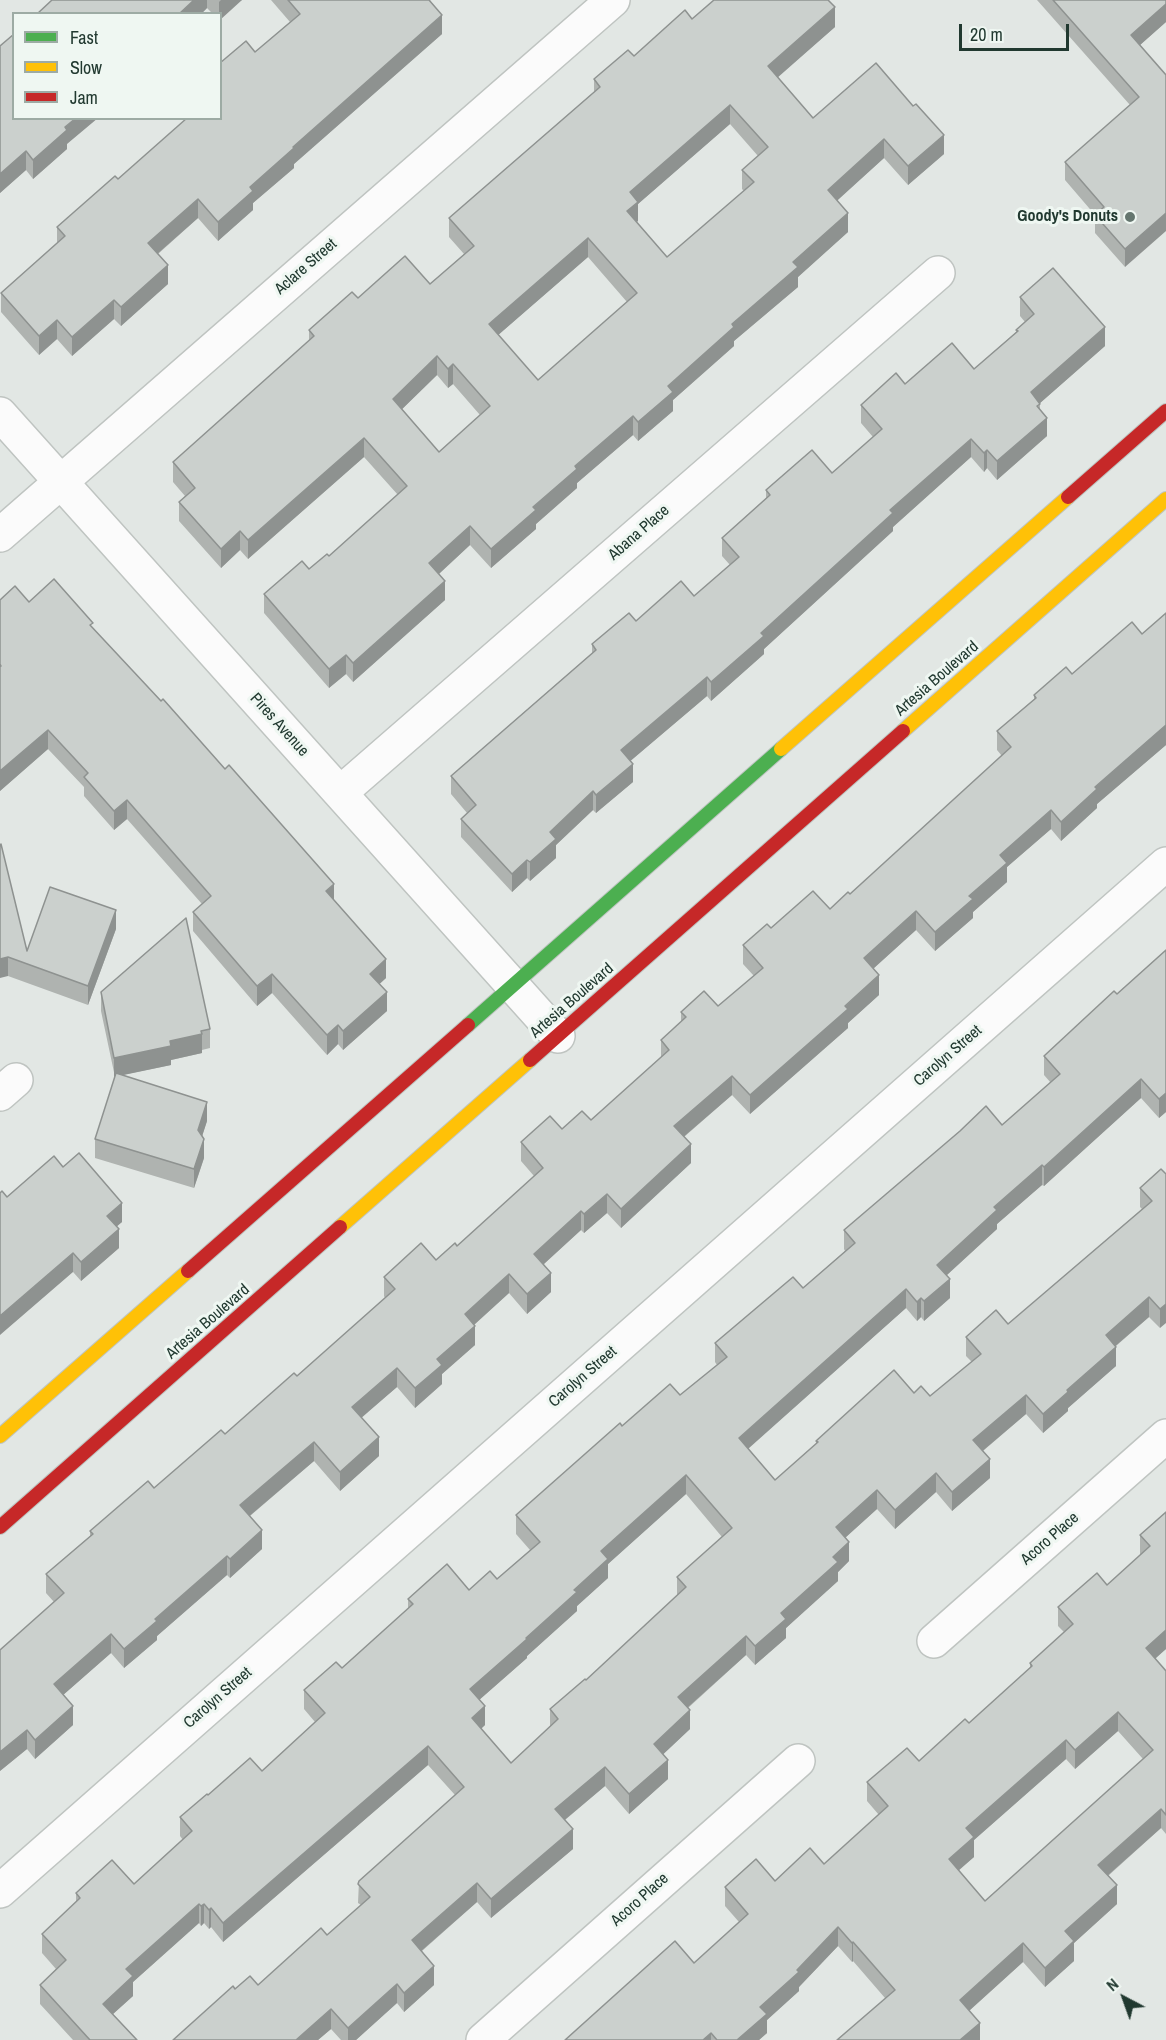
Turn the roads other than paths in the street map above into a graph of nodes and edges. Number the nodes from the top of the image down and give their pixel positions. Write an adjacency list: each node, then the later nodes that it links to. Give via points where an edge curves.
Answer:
1 (613, 0): 5 (street, Aclare Street)
2 (938, 273): 8 (street, Abana Place)
3 (1166, 411): 10 (main road)
4 (0, 414): 5 (street, Pires Avenue)
5 (60, 481): 7 (street, Aclare Street); 8 (street, Pires Avenue)
6 (1166, 499): 11 (main road, Artesia Boulevard)
7 (0, 535)
8 (340, 793): 10 (street, Pires Avenue)
9 (1166, 864): 17 (street, Carolyn Street)
10 (513, 985): 11 (street, Pires Avenue); 12 (main road)
11 (558, 1036): 14 (main road, Artesia Boulevard)
12 (0, 1436)
13 (1166, 1436): 15 (street, Acoro Place)
14 (0, 1527)
15 (934, 1641)
16 (798, 1761): 18 (street, Acoro Place)
17 (0, 1891)
18 (483, 2040)

